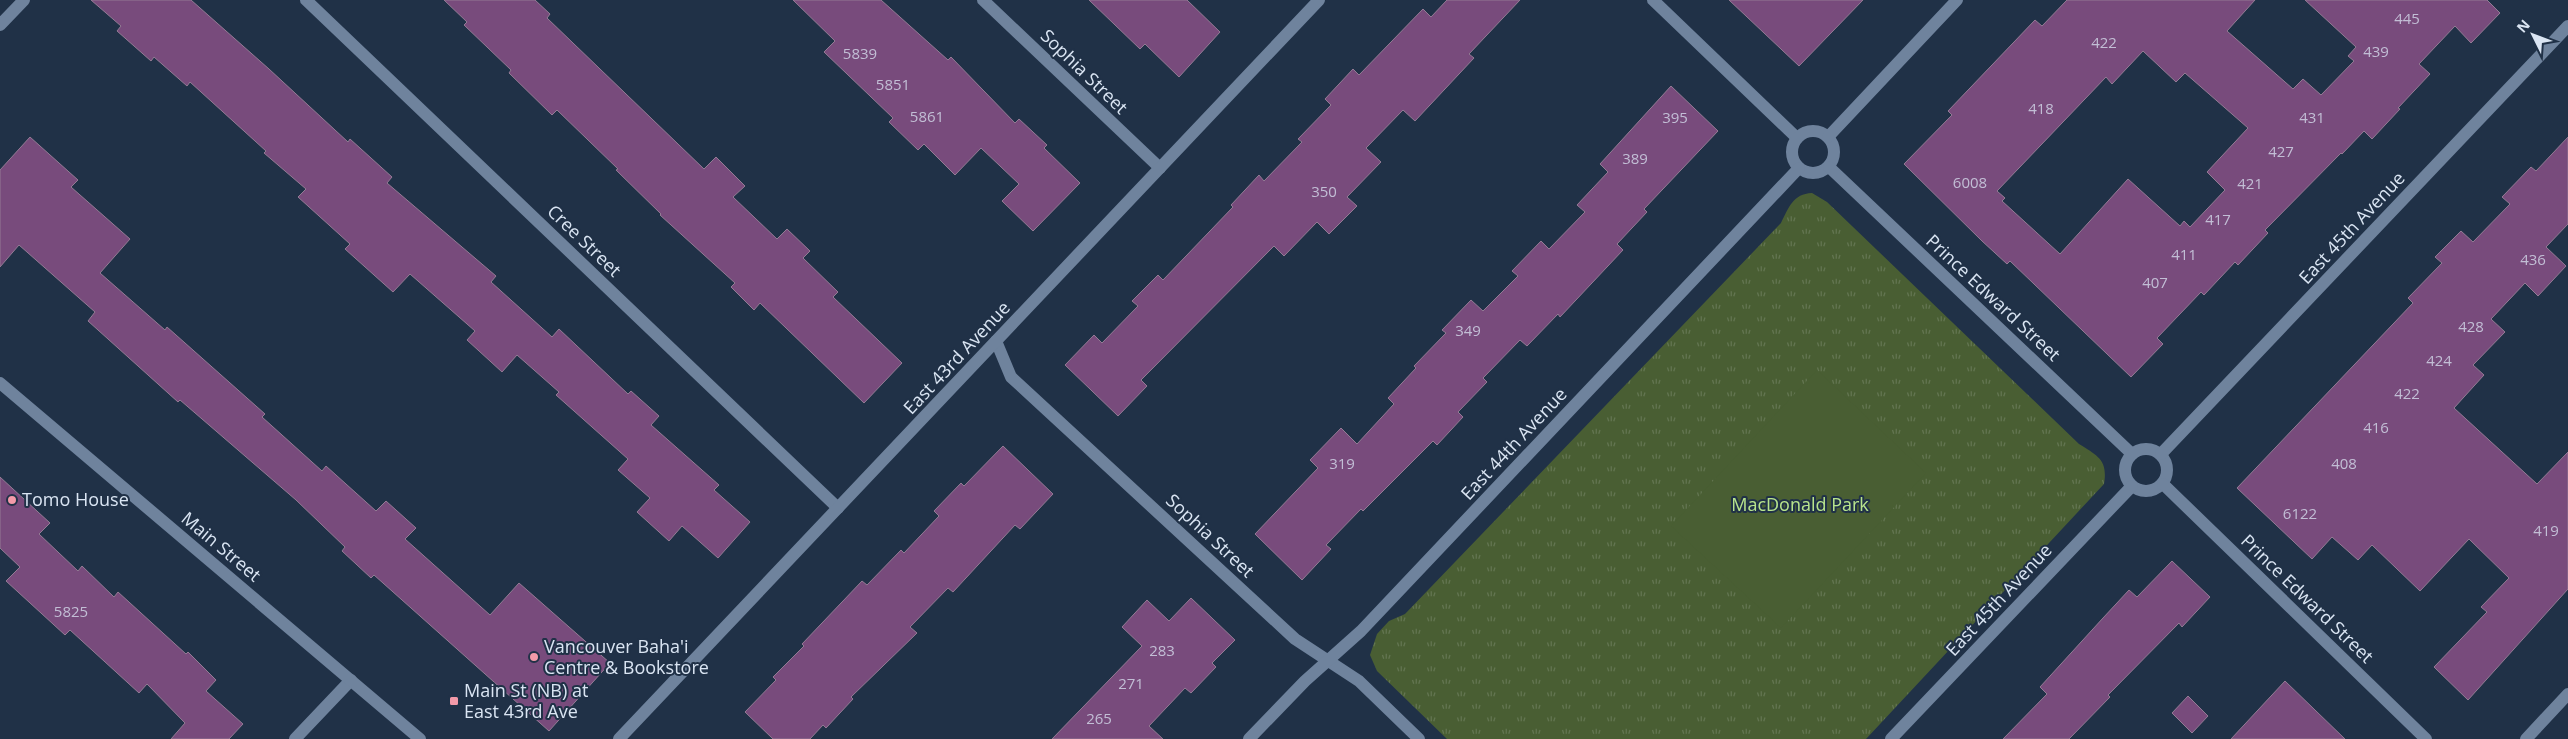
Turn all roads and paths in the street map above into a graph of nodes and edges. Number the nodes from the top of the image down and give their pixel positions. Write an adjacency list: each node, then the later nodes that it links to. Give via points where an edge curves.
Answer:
1 (24, 0): 7 (street)
2 (306, 0): 20 (street, Cree Street)
3 (983, 0): 12 (street, Sophia Street)
4 (1319, 0): 12 (street, East 43rd Avenue)
5 (1653, 0): 10 (street)
6 (1957, 0): 9 (street)
7 (0, 25)
8 (2568, 26): 17 (street, East 45th Avenue)
9 (1828, 137): 10 (street, via 1809,131); 11 (street, via 1834,155)
10 (1797, 138): 13 (street, via 1792,156)
11 (1829, 167): 13 (street, via 1810,174); 16 (street, Prince Edward Street)
12 (1160, 168): 14 (street, East 43rd Avenue)
13 (1799, 168): 21 (street, East 44th Avenue, via 1361,631)
14 (996, 341): 20 (street, East 43rd Avenue); 21 (street, Sophia Street, via 1011,377 1296,639)
15 (0, 383): 22 (street, Main Street)
16 (2132, 454): 17 (street, via 2150,449); 19 (street, via 2125,466 2127,480)
17 (2161, 454): 18 (street, via 2168,466)
18 (2162, 484): 19 (street, via 2157,489 2144,492); 30 (street, Prince Edward Street)
19 (2132, 486): 29 (street, East 45th Avenue)
20 (838, 508): 26 (street, East 43rd Avenue)
21 (1327, 660): 27 (street, East 44th Avenue); 28 (street, Sophia Street, via 1358,681)
22 (351, 680): 24 (street); 25 (street, Main Street)
23 (2568, 694): 31 (street)
24 (295, 739)
25 (420, 739)
26 (619, 739)
27 (1249, 739)
28 (1419, 739)
29 (1892, 739)
30 (2426, 739)
31 (2526, 739)

